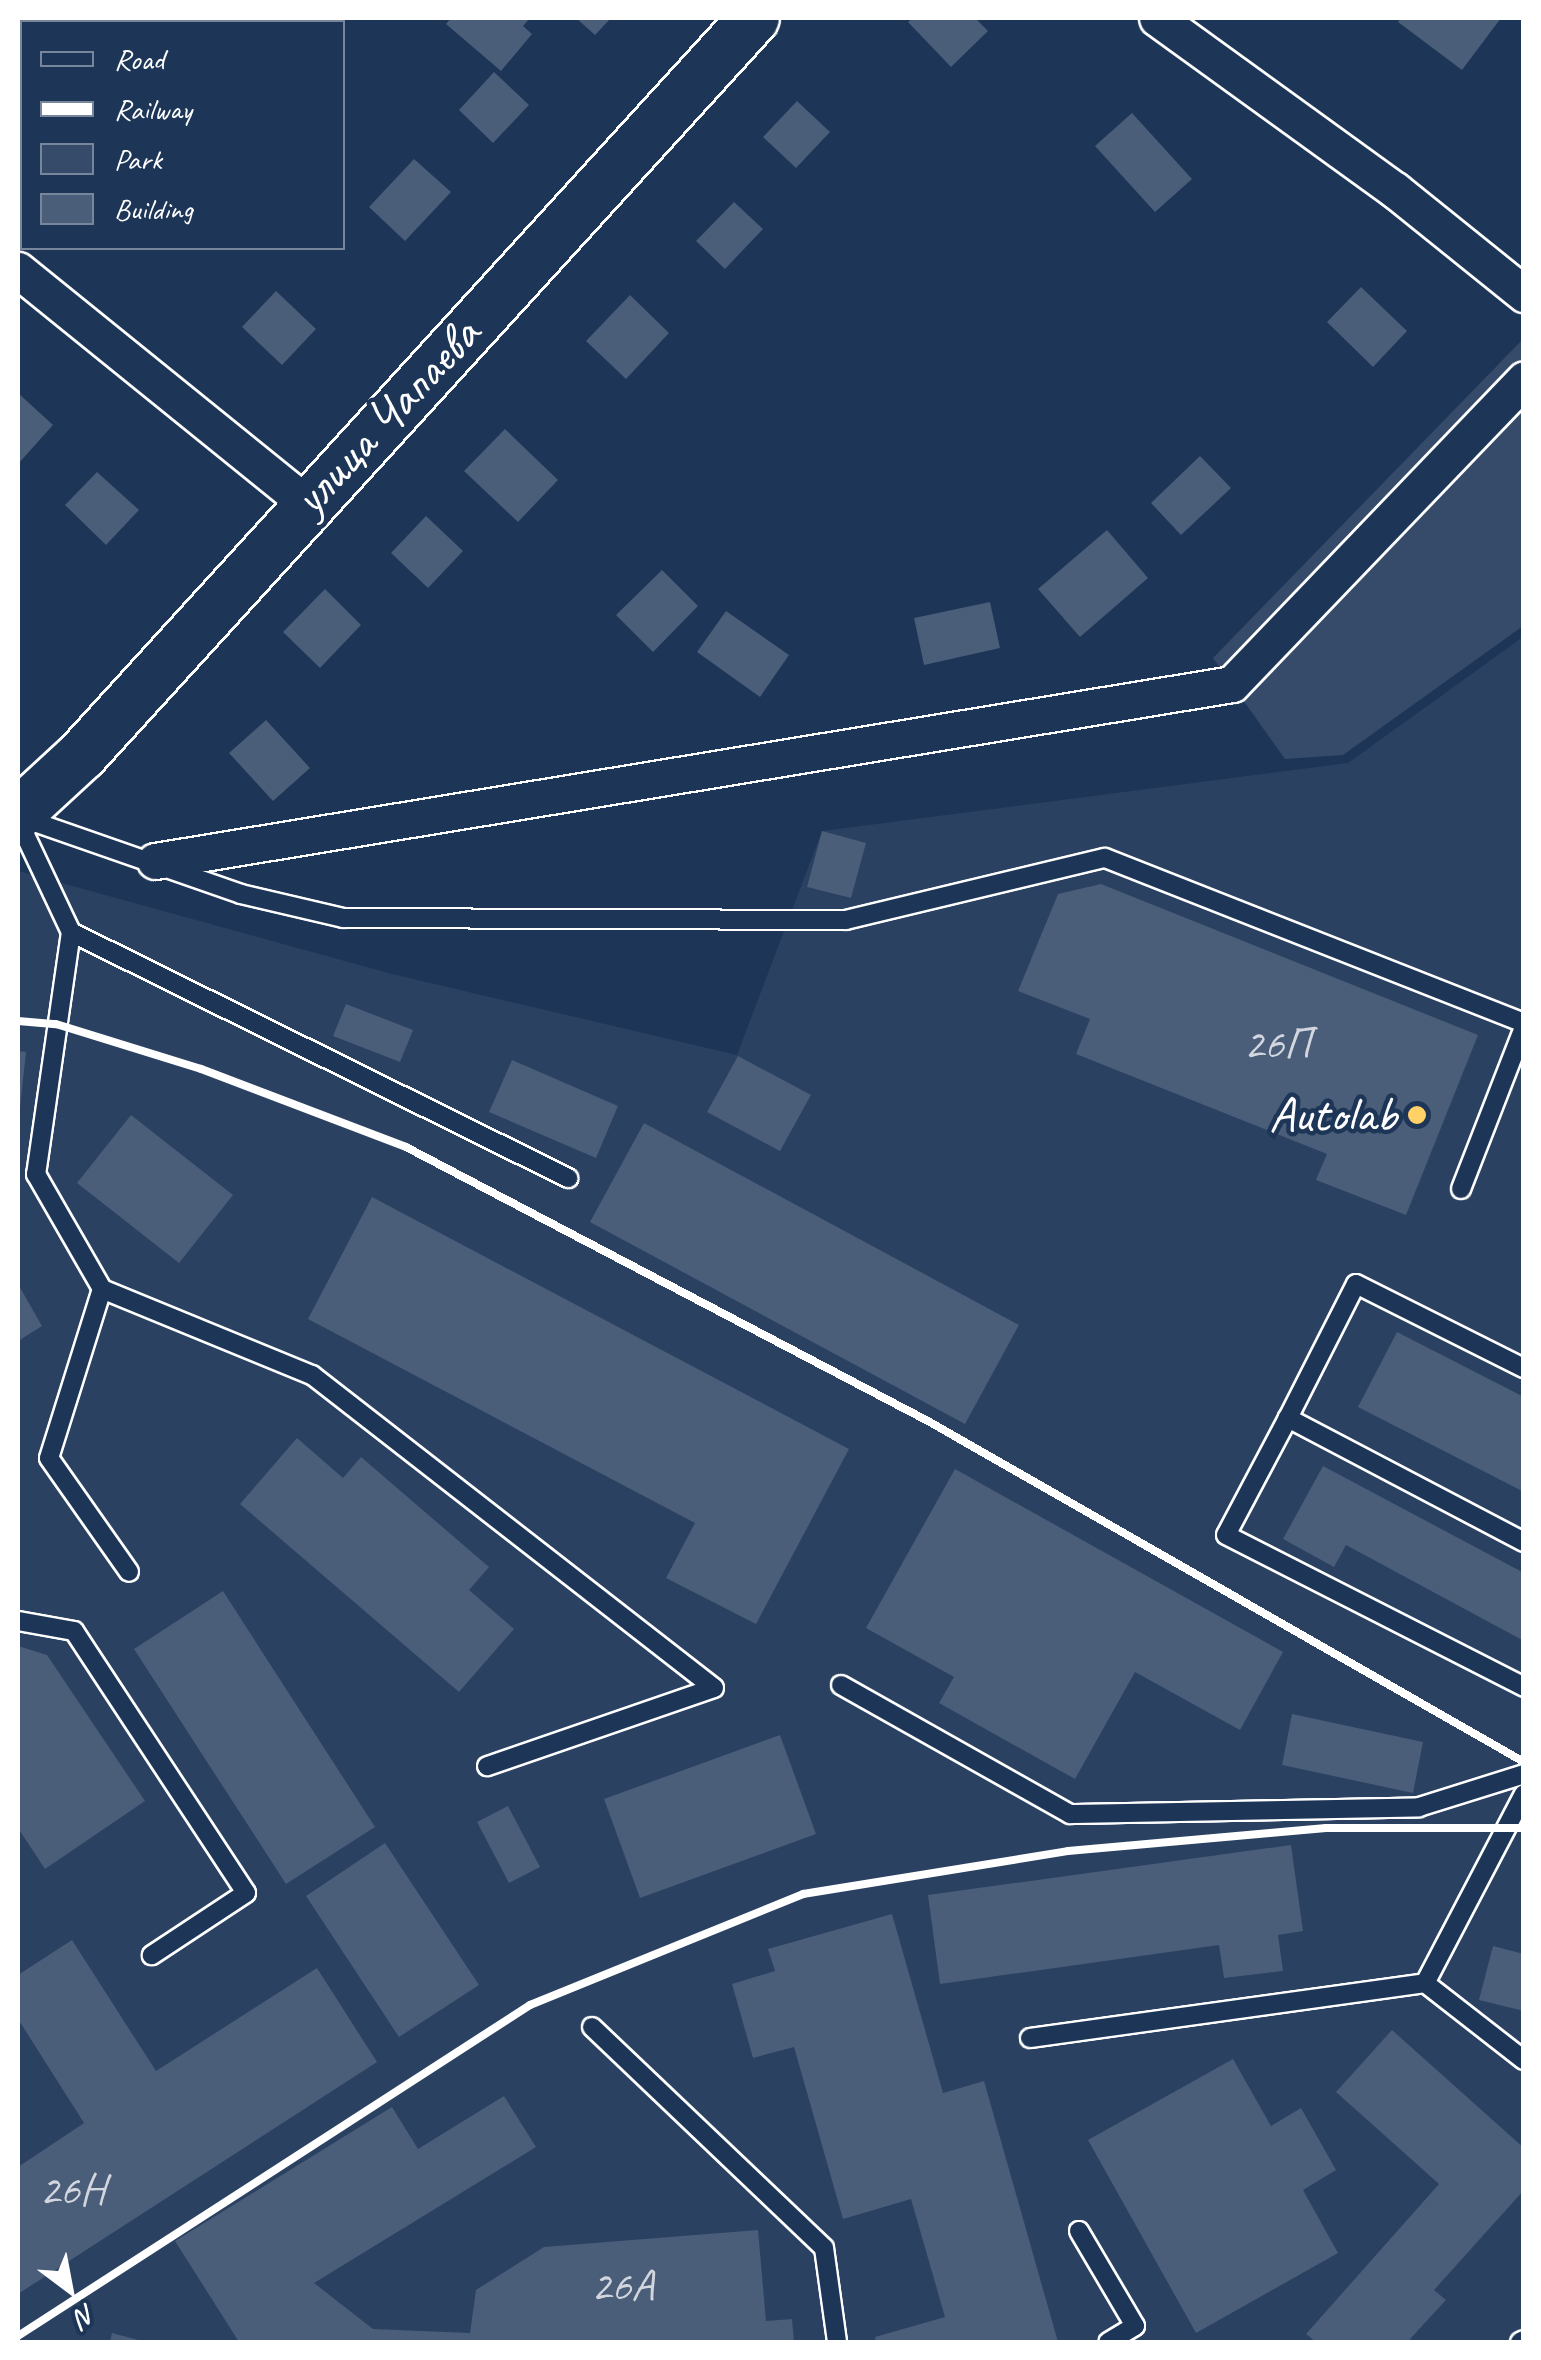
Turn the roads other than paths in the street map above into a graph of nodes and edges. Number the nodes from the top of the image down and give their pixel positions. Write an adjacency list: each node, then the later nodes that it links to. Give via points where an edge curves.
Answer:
1 (754, 18): 6 (street, улица Чапаева)
2 (1157, 18): 4 (street, via 1395,190)
3 (18, 270): 6 (street)
4 (1524, 294)
5 (1524, 380): 8 (street, via 1232,684)
6 (306, 503): 7 (street, улица Чапаева, via 82,755)
7 (18, 817): 8 (lane); 9 (lane)
8 (154, 861): 10 (lane, via 242,894 344,918 846,920 1106,858)
9 (71, 932): 11 (lane); 12 (lane)
10 (1524, 1025): 13 (lane)
11 (27, 1173): 14 (lane)
12 (568, 1178)
13 (1460, 1189)
14 (102, 1290): 18 (lane, via 49,1458); 22 (lane, via 312,1375 714,1688)
15 (1524, 1368): 16 (lane, via 1356,1284)
16 (1288, 1418): 17 (lane); 21 (lane, via 1226,1535)
17 (1524, 1542)
18 (129, 1572)
19 (18, 1620): 25 (lane, via 74,1631 246,1893)
20 (841, 1685): 23 (lane, via 1070,1814 1418,1807)
21 (1524, 1687)
22 (487, 1766)
23 (1524, 1774)
24 (1524, 1794): 26 (lane)
25 (152, 1956)
26 (1425, 1983): 28 (lane); 29 (lane)
27 (592, 2026): 31 (lane, via 824,2248)
28 (1030, 2038)
29 (1524, 2060)
30 (1078, 2231): 32 (lane, via 1135,2326)
31 (838, 2342)
32 (1108, 2342)

